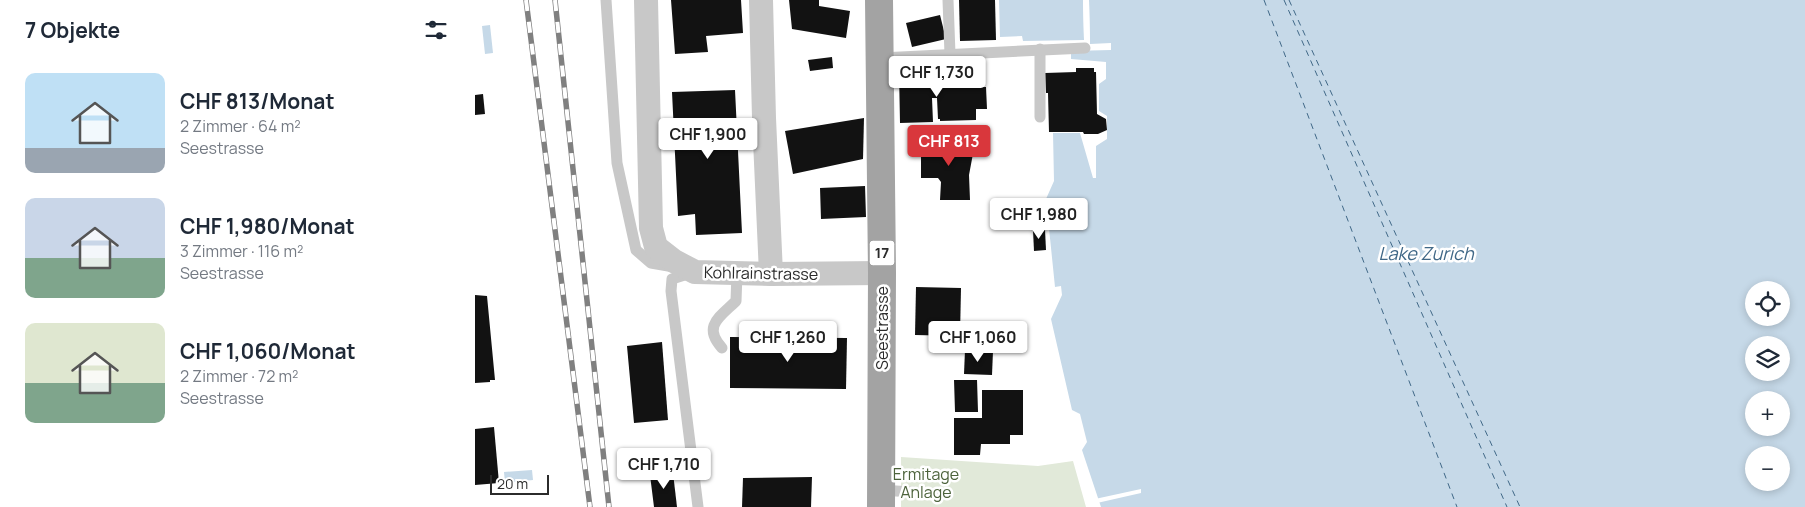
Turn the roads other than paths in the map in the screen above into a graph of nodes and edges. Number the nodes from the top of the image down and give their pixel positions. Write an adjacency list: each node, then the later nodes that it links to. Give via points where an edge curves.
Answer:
1 (606, 0): 11 (lane, via 617,163 636,250 651,263)
2 (646, 0): 11 (street, Kohlrainstrasse, via 651,228 657,247)
3 (761, 0): 14 (street)
4 (879, 0): 9 (main road, Seestrasse / 17)
5 (948, 0): 8 (lane)
6 (1085, 48): 7 (lane)
7 (1040, 49): 8 (lane); 10 (lane)
8 (950, 54): 9 (lane)
9 (880, 58): 13 (main road, Seestrasse / 17)
10 (1040, 117)
11 (695, 272): 12 (street, Kohlrainstrasse); 18 (lane, via 672,280 671,291)
12 (737, 273): 14 (street, Kohlrainstrasse); 15 (lane, via 736,301 714,323 712,332)
13 (882, 273): 14 (street, Kohlrainstrasse); 17 (main road, Seestrasse / 17)
14 (771, 274)
15 (722, 348)
16 (939, 494): 17 (lane)
17 (882, 499)
18 (698, 507)

